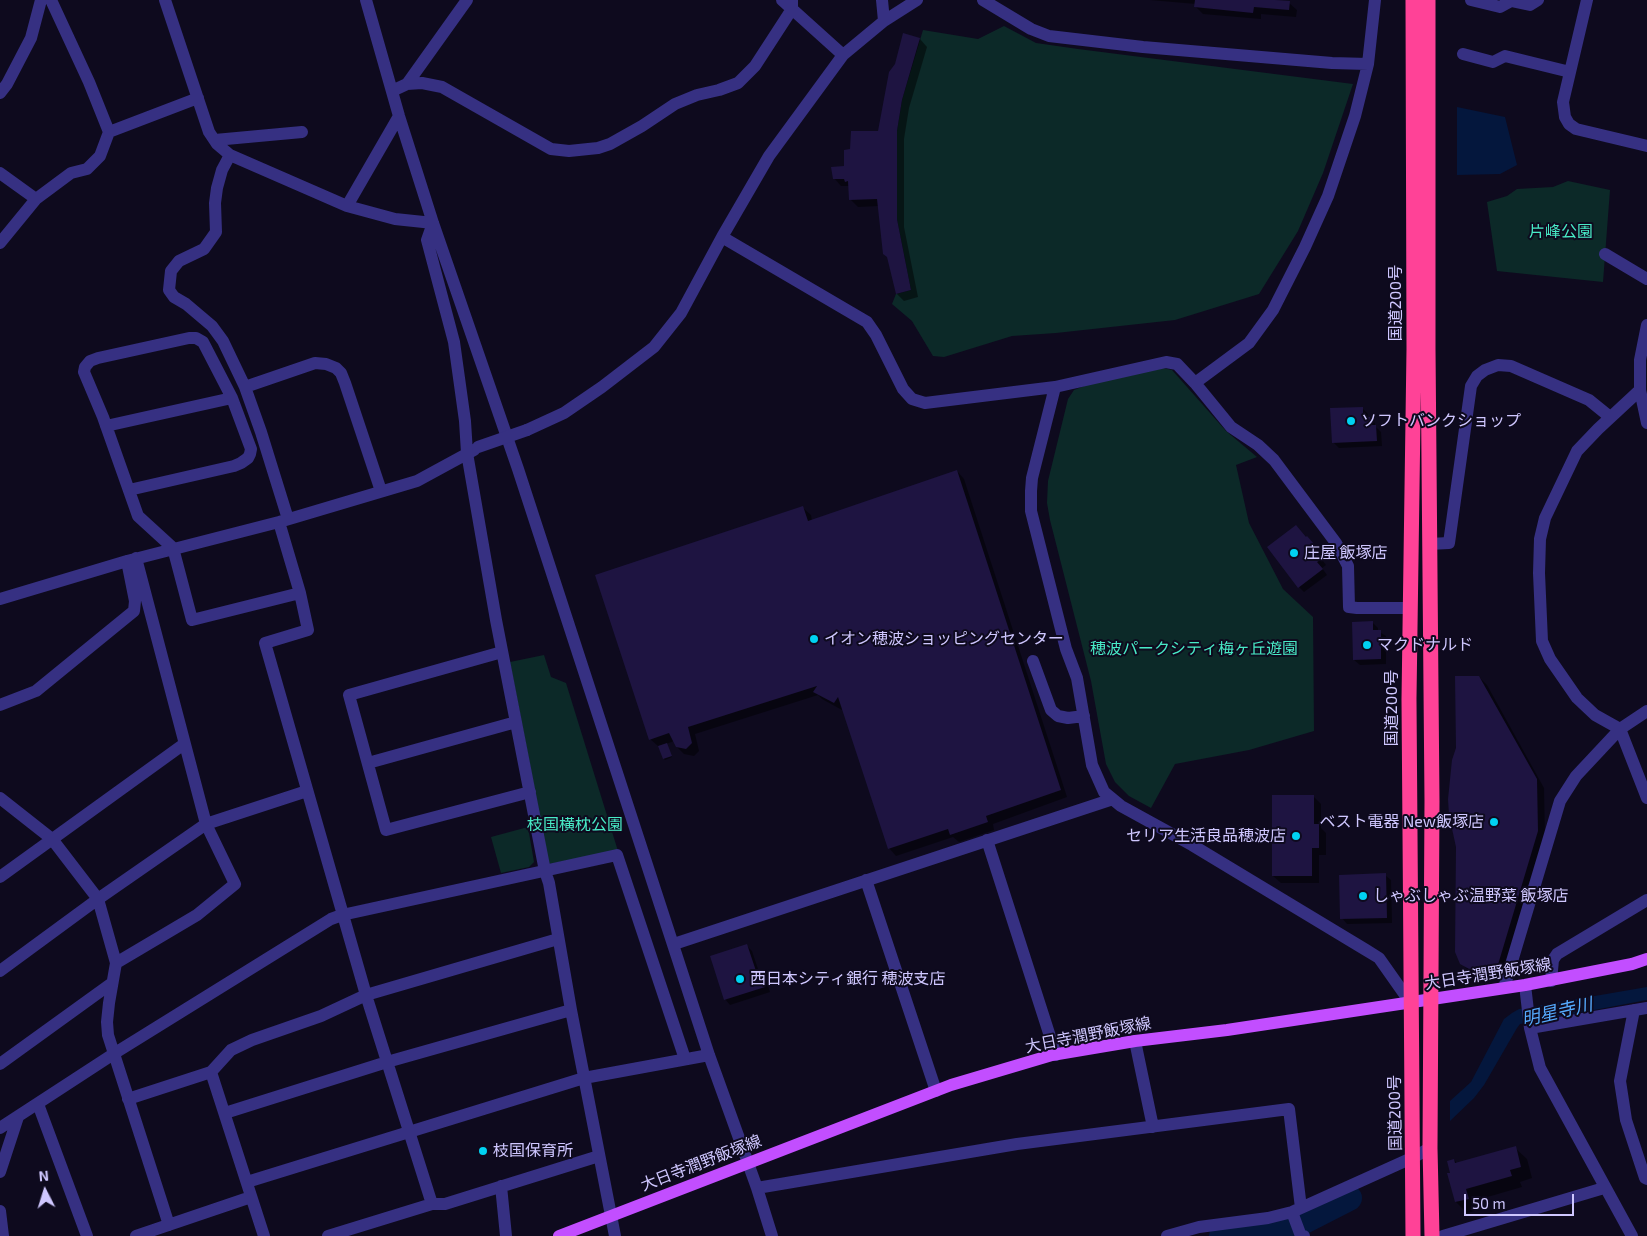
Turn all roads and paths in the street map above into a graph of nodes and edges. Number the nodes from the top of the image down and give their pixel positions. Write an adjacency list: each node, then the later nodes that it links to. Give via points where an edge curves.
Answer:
1 (41, 0): 23 (street, via 32,38)
2 (51, 0): 26 (street)
3 (165, 0): 24 (street)
4 (366, 0): 22 (street)
5 (467, 0): 21 (street)
6 (882, 0): 16 (street)
7 (917, 0): 16 (street)
8 (983, 0): 19 (street, via 1049,36 1163,49)
9 (1375, 0): 19 (street)
10 (1412, 0): 57 (highway, 国道200号, via 1414,349)
11 (1428, 0): 52 (highway, 国道200号)
12 (1472, 0): 13 (street, via 1500,7 1512,2 1530,5)
13 (1538, 0)
14 (1587, 0): 20 (street)
15 (789, 3): 18 (street); 21 (street, via 755,66 738,82 675,104 598,148 569,152 551,149 442,87)
16 (884, 21): 18 (street)
17 (1463, 54): 20 (street, via 1492,62 1505,56)
18 (842, 55): 35 (street, via 769,156)
19 (1368, 64): 40 (street, via 1355,116 1328,196 1273,310 1248,343)
20 (1570, 72): 29 (street, via 1562,102 1569,124 1576,129)
21 (408, 84): 22 (street)
22 (392, 91): 25 (street)
23 (0, 93)
24 (198, 98): 26 (street); 28 (street, via 209,132)
25 (399, 116): 33 (street); 34 (street)
26 (110, 132): 32 (street, via 100,156 86,169 71,173)
27 (302, 132): 28 (street)
28 (215, 140): 30 (street)
29 (1647, 146)
30 (230, 155): 33 (street); 41 (street, via 217,188 216,232 204,249 179,260 171,271 169,290 212,326 223,341)
31 (0, 173): 32 (street)
32 (36, 199): 36 (street)
33 (347, 206): 34 (street, via 395,219)
34 (433, 223): 48 (street, via 427,240 454,342); 82 (street, via 518,469)
35 (722, 237): 42 (street, via 867,322 903,390 912,399 925,403); 48 (street, bridge, via 681,313 654,347 564,413)
36 (0, 243)
37 (1605, 254): 38 (street)
38 (1647, 279)
39 (1646, 333): 43 (street, via 1640,360)
40 (1195, 383): 42 (street, via 1177,364 1166,362); 57 (street, via 1231,427 1274,460 1336,543 1348,566 1349,607)
41 (245, 387): 50 (street, via 314,363 336,368 345,383); 51 (street, via 261,432)
42 (1055, 387): 62 (street, via 1032,478 1031,511 1066,649 1077,678)
43 (1640, 390): 45 (street); 46 (street)
44 (232, 398): 47 (street); 47 (street, via 203,342 196,338 98,358 90,361 84,372); 49 (street, via 251,449 248,458 234,466)
45 (1610, 417): 52 (street, via 1589,400 1511,366 1485,370 1471,386 1449,543); 64 (street, via 1577,451 1545,518 1540,539 1540,608 1542,641 1550,659 1577,698 1595,715)
46 (1647, 423)
47 (106, 426): 49 (street)
48 (472, 450): 50 (street, via 417,480); 58 (street)
49 (129, 490): 53 (street, via 138,516)
50 (381, 491): 51 (street)
51 (284, 520): 53 (street); 55 (street)
52 (1429, 544): 91 (highway, 国道200号)
53 (173, 548): 54 (street); 55 (street, via 192,620)
54 (131, 560): 56 (street); 60 (street, via 134,611 36,692); 65 (street)
55 (300, 593): 67 (street, via 308,630 265,643)
56 (0, 599)
57 (1410, 608): 92 (highway, 国道200号)
58 (502, 652): 63 (street); 66 (street, via 349,695)
59 (1033, 661): 62 (street, via 1051,710 1068,718)
60 (0, 705)
61 (1647, 711): 64 (street)
62 (1084, 716): 71 (street, via 1092,766 1104,792)
63 (516, 722): 66 (street); 68 (street)
64 (1620, 729): 70 (street); 89 (street, via 1576,776 1560,801)
65 (184, 744): 72 (street); 73 (street)
66 (368, 763): 68 (street, via 386,830)
67 (307, 791): 72 (street); 80 (street)
68 (530, 792): 75 (street)
69 (0, 798): 73 (street)
70 (1647, 798)
71 (1113, 800): 74 (street); 92 (street, via 1379,958)
72 (206, 824): 78 (street); 84 (street, via 235,884 197,915)
73 (52, 839): 76 (street); 78 (street)
74 (987, 840): 77 (street); 99 (street)
75 (545, 871): 80 (street); 81 (street); 101 (street, via 617,855)
76 (0, 876)
77 (866, 880): 82 (street); 106 (street)
78 (98, 899): 84 (street); 85 (street)
79 (1647, 900): 86 (street, via 1557,954 1553,960)
80 (342, 915): 90 (street); 98 (street)
81 (558, 939): 90 (street); 94 (street)
82 (674, 944): 100 (street)
83 (1647, 959): 86 (main road, 大日寺潤野飯塚線)
84 (116, 963): 87 (street)
85 (0, 971)
86 (1551, 980): 88 (main road, 大日寺潤野飯塚線)
87 (112, 983): 98 (street, via 107,1022); 103 (street)
88 (1525, 985): 89 (main road, 大日寺潤野飯塚線); 96 (street)
89 (1504, 988): 91 (main road, 大日寺潤野飯塚線)
90 (366, 995): 102 (street); 104 (street, via 231,1050)
91 (1432, 999): 92 (main road, 大日寺潤野飯塚線); 114 (highway, 国道200号)
92 (1410, 1002): 97 (main road, 大日寺潤野飯塚線); 116 (highway, 国道200号)
93 (1647, 1008): 95 (street)
94 (571, 1010): 102 (street); 105 (street)
95 (1634, 1010): 96 (street); 119 (street, via 1620,1081 1626,1120)
96 (1530, 1026): 123 (street, via 1540,1068)
97 (1135, 1041): 99 (main road, 大日寺潤野飯塚線); 111 (street)
98 (115, 1053): 107 (street); 108 (street)
99 (1056, 1054): 106 (main road, 大日寺潤野飯塚線)
100 (709, 1055): 101 (street); 117 (street)
101 (685, 1059): 105 (street)
102 (387, 1062): 109 (street); 113 (street)
103 (0, 1064)
104 (211, 1072): 107 (street); 109 (street)
105 (584, 1078): 113 (street); 115 (street)
106 (936, 1091): 117 (main road, 大日寺潤野飯塚線)
107 (128, 1099): 128 (street)
108 (38, 1104): 110 (street); 131 (street)
109 (226, 1113): 120 (street)
110 (18, 1117): 112 (street); 118 (street)
111 (1153, 1127): 122 (street, via 1017,1144); 129 (street, via 1289,1109)
112 (0, 1128)
113 (410, 1132): 120 (street); 125 (street)
114 (1430, 1148): 116 (street); 141 (highway, 国道200号)
115 (599, 1156): 121 (street); 127 (street)
116 (1414, 1158): 129 (street); 140 (highway, 国道200号)
117 (747, 1163): 122 (street); 127 (main road, 大日寺潤野飯塚線)
118 (0, 1172)
119 (1647, 1180)
120 (247, 1182): 124 (street)
121 (501, 1186): 125 (street, via 445,1204); 135 (street)
122 (757, 1188): 138 (street)
123 (1604, 1188): 142 (street); 143 (street)
124 (251, 1198): 128 (street); 133 (street)
125 (432, 1204): 134 (street)
126 (0, 1211): 130 (street)
127 (611, 1215): 136 (main road, 大日寺潤野飯塚線); 137 (street)
128 (169, 1225): 132 (street)
129 (1299, 1225): 139 (street, via 1268,1218 1199,1226)
130 (3, 1236)
131 (87, 1236)
132 (136, 1236)
133 (264, 1236)
134 (328, 1236)
135 (506, 1236)
136 (559, 1236)
137 (615, 1236)
138 (772, 1236)
139 (1167, 1236)
140 (1413, 1236)
141 (1432, 1236)
142 (1443, 1236)
143 (1632, 1236)

